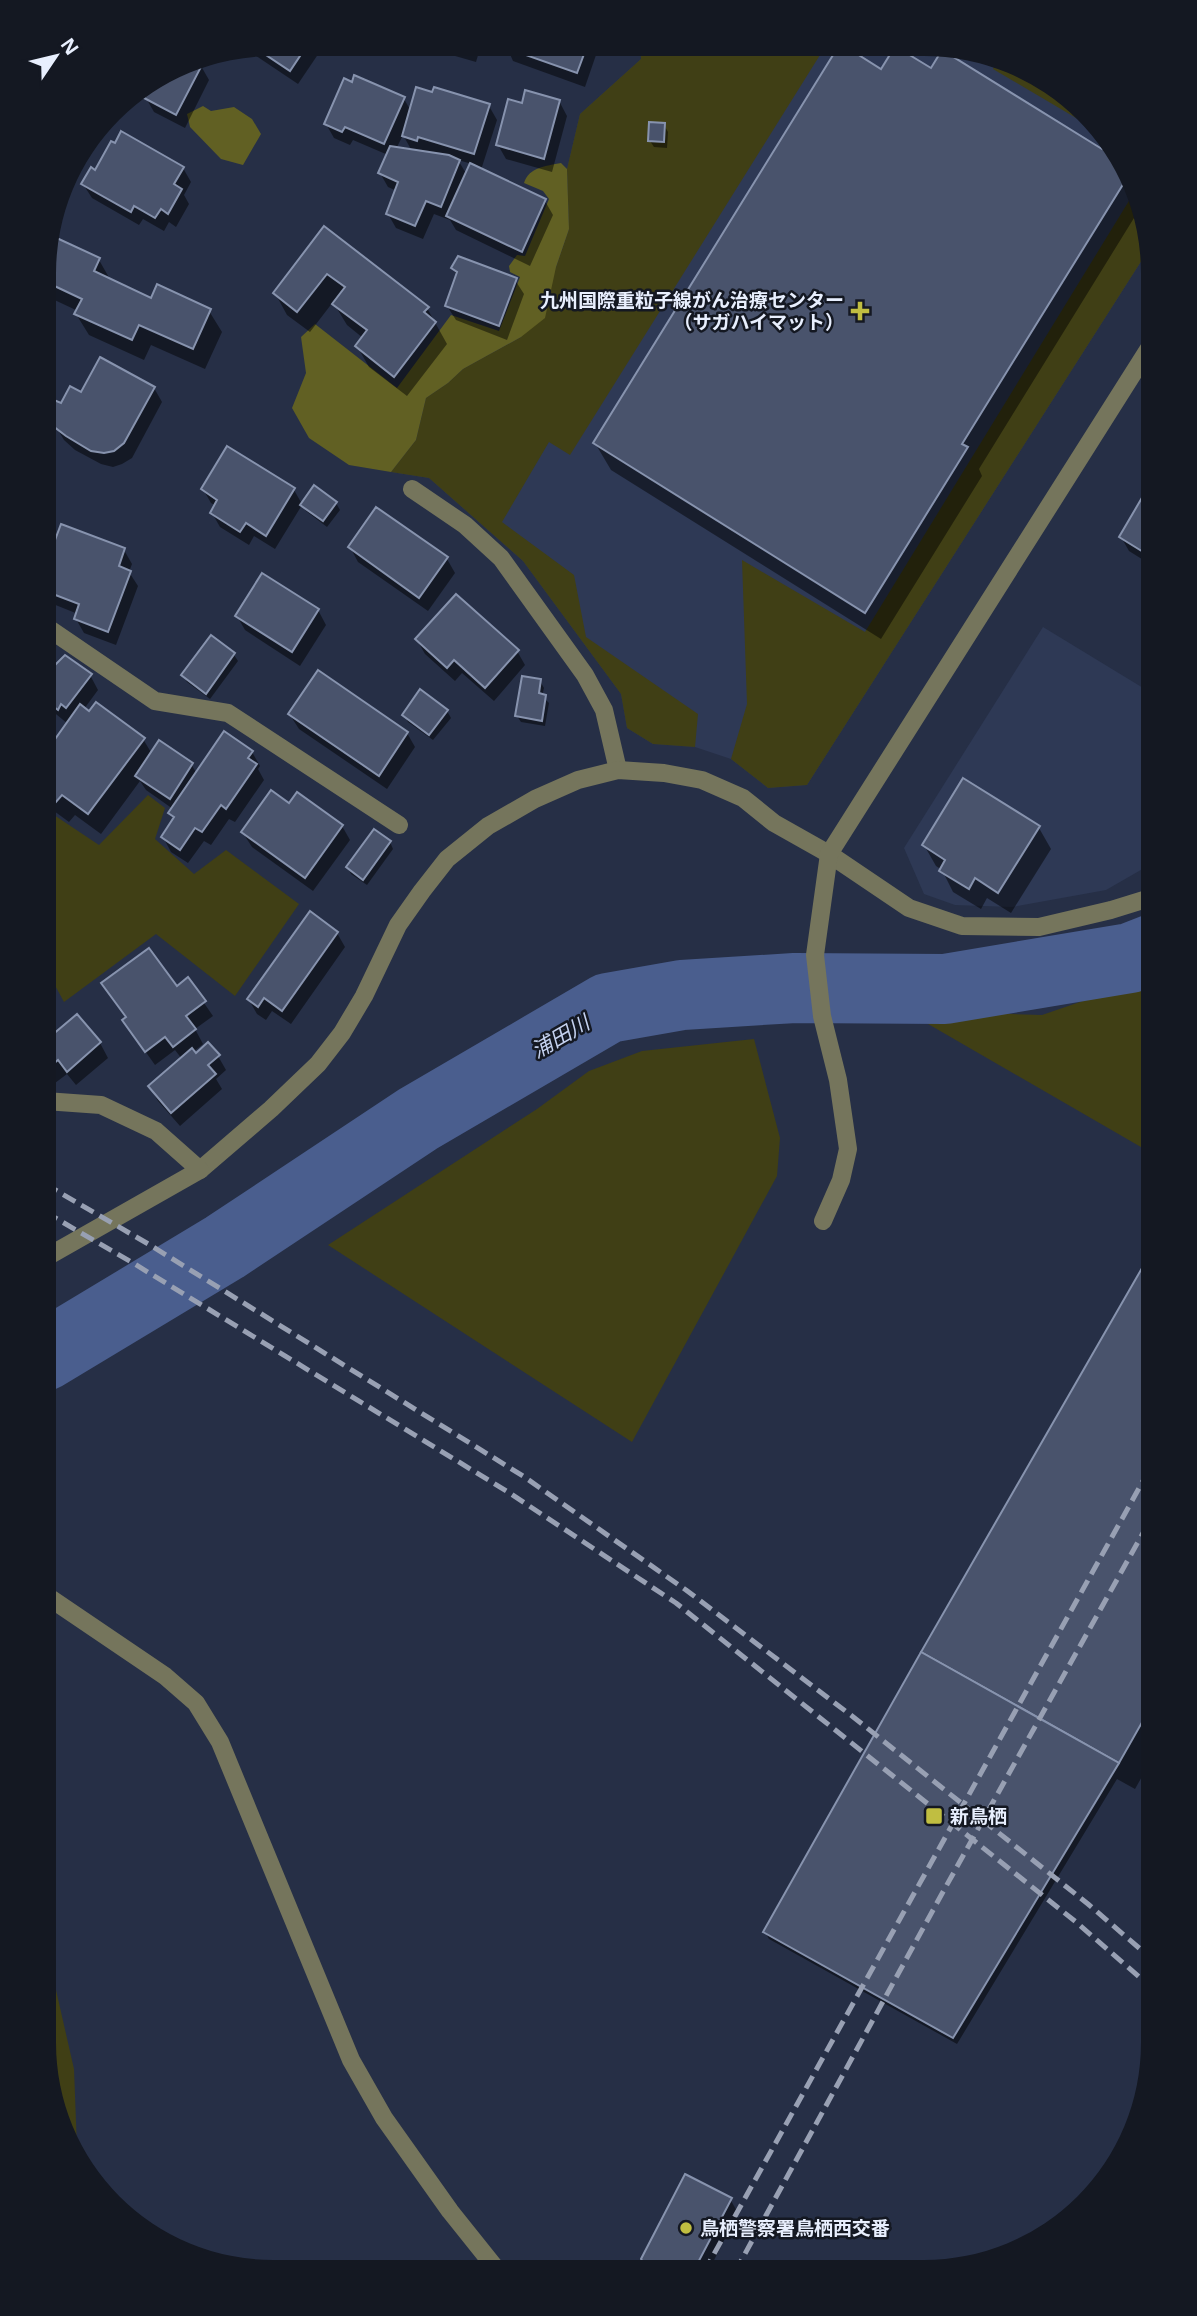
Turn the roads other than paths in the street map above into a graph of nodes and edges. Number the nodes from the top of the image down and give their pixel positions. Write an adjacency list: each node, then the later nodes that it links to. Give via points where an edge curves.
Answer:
1 (1141, 361): 6 (street)
2 (412, 489): 4 (street, via 501,558 604,710)
3 (56, 634): 5 (street, via 155,701 228,713)
4 (618, 771): 6 (street, via 702,780 743,798); 9 (street, via 578,780 535,799 488,826 447,859 398,925 364,996 318,1064)
5 (399, 825)
6 (829, 854): 7 (street, via 909,908 962,926 1039,927); 10 (street, via 815,955 848,1149 841,1180)
7 (1141, 901)
8 (56, 1102): 9 (street, via 101,1105 156,1131)
9 (200, 1170): 11 (street)
10 (823, 1221)
11 (56, 1252)
12 (56, 1602): 13 (street, via 165,1676 196,1703 220,1742 351,2060 384,2118)
13 (489, 2260)

